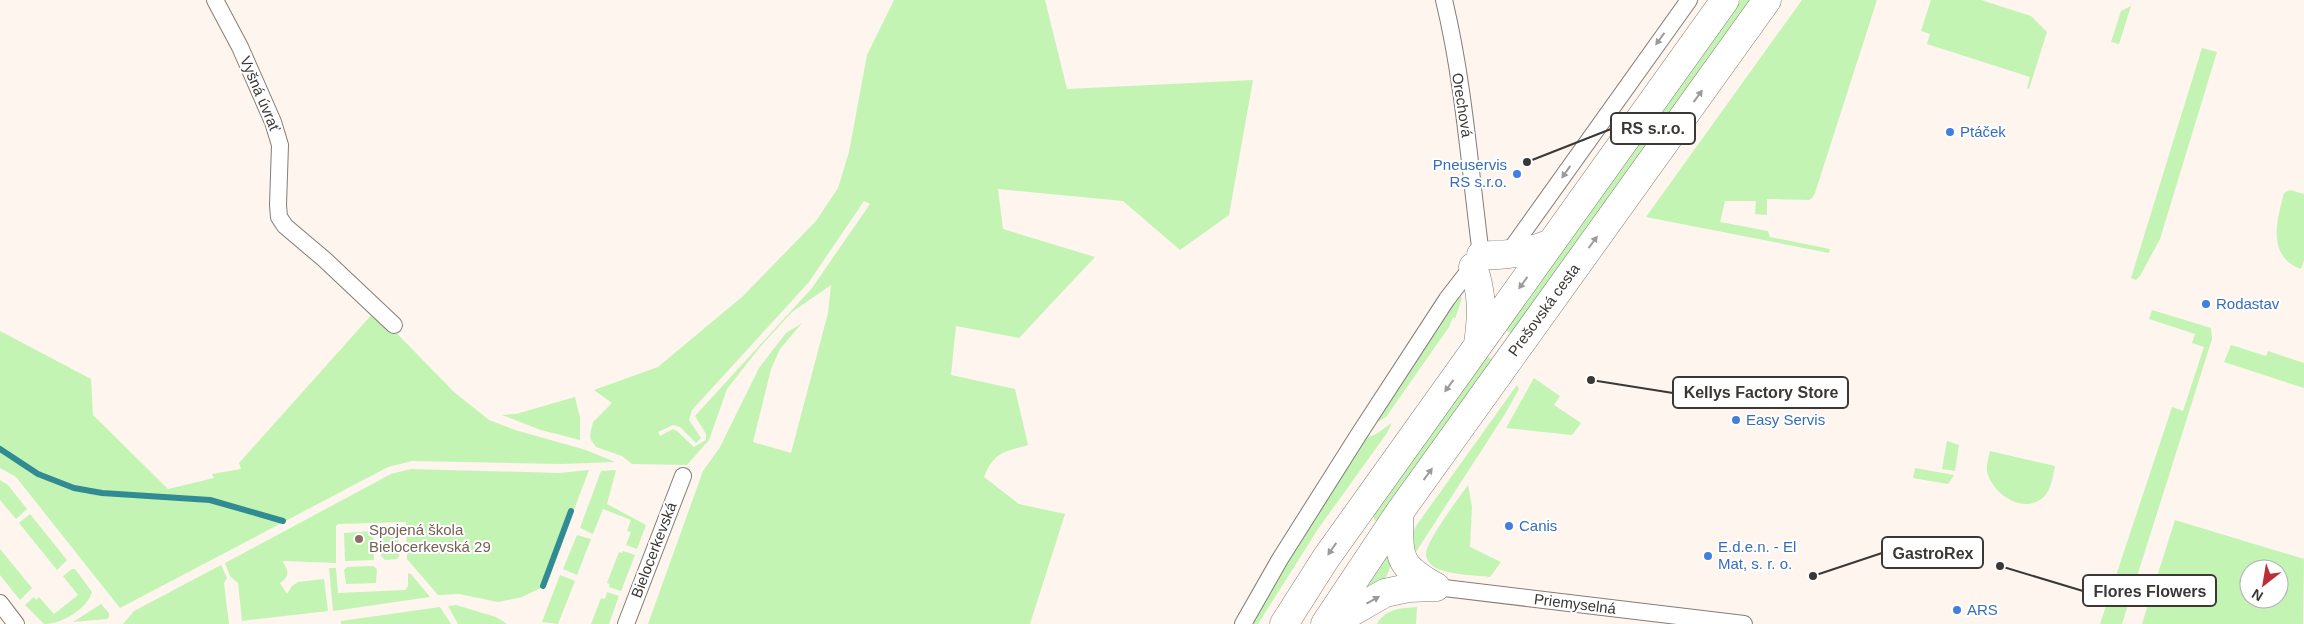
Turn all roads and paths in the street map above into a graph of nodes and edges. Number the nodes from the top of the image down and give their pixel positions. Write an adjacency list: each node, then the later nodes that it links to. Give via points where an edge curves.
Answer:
1 (215, 0): 8 (street, Vyšná úvrať, via 240,47 280,145 279,217)
2 (1444, 0): 7 (street, Orechová)
3 (1689, 0): 7 (street, one-way to 7, via 1514,245)
4 (1725, 0): 6 (highway)
5 (1767, 0): 11 (highway, Prešovská cesta, one-way to 5)
6 (1551, 243): 7 (highway, via 1536,250); 9 (highway, one-way to 9)
7 (1486, 260): 9 (highway); 16 (street, via 1447,299 1311,508)
8 (394, 325)
9 (1477, 346): 17 (highway, one-way to 17, via 1326,558)
10 (683, 476): 15 (street, Bielocerkevská)
11 (1399, 513): 12 (highway, via 1401,558 1412,573); 18 (highway, Prešovská cesta)
12 (1436, 587): 19 (highway, one-way to 12, via 1385,594 1408,588); 20 (street, Priemyselná)
13 (0, 603): 14 (street)
14 (16, 624)
15 (626, 624)
16 (1243, 624)
17 (1284, 624)
18 (1325, 624)
19 (1331, 624)
20 (1744, 624)

